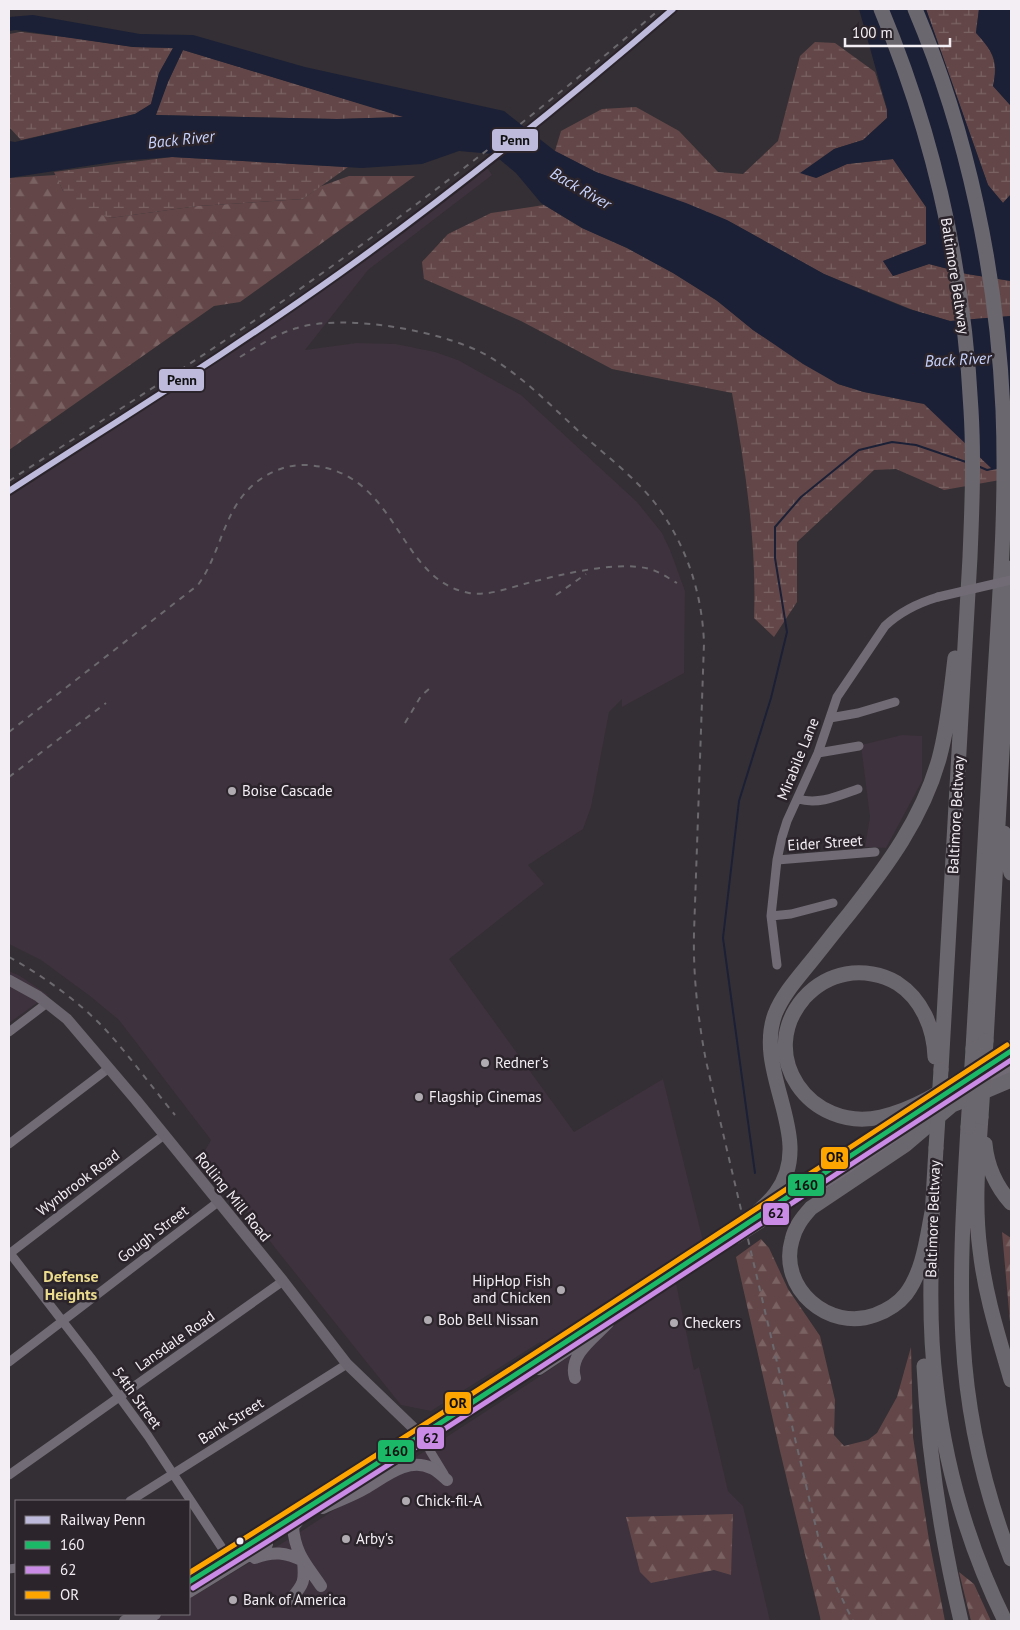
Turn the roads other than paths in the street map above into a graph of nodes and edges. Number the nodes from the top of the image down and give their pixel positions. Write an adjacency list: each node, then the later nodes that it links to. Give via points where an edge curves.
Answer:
1 (881, 9): 6 (highway, Baltimore Beltway, via 922,125 953,253 965,327 972,410)
2 (915, 9): 3 (highway, Baltimore Beltway, via 937,67 966,163 991,286)
3 (1000, 366): 4 (highway); 24 (highway, Baltimore Beltway, via 1003,491)
4 (1011, 470)
5 (1011, 519): 10 (highway)
6 (970, 557): 28 (highway, Baltimore Beltway); 37 (highway, via 946,728 933,777 899,848 793,984 775,1012 770,1048 789,1136 789,1164 776,1193)
7 (1011, 580): 9 (street, Mirabile Lane, bridge, via 927,600 894,617 879,633 837,698)
8 (895, 702): 9 (street)
9 (830, 718): 12 (street, Mirabile Lane)
10 (1003, 730): 17 (highway, via 1004,833); 24 (highway)
11 (859, 746): 12 (street)
12 (818, 753): 14 (street, Mirabile Lane)
13 (858, 789): 14 (street, via 811,802)
14 (798, 799): 16 (street, Mirabile Lane, via 786,825)
15 (875, 852): 16 (street, Eider Street)
16 (777, 860): 19 (street, Mirabile Lane)
17 (1011, 873)
18 (833, 903): 19 (street)
19 (771, 916): 20 (street, Mirabile Lane)
20 (777, 965)
21 (9, 980): 22 (street, Rolling Mill Road)
22 (47, 1003): 23 (street); 26 (street, Rolling Mill Road, via 67,1019)
23 (9, 1032)
24 (980, 1045): 31 (highway, bridge); 56 (highway, Baltimore Beltway, bridge, via 968,1127 962,1258 963,1341 966,1382 982,1466)
25 (1011, 1050): 28 (highway, via 910,1108 856,1120 819,1108 799,1088 786,1053 787,1030 798,1005 824,982 854,972 882,976 908,991 923,1010 932,1036); 37 (main road)
26 (110, 1068): 32 (street, Rolling Mill Road); 33 (street)
27 (1011, 1068): 30 (main road)
28 (938, 1072): 36 (highway, Baltimore Beltway, bridge)
29 (1011, 1080): 30 (highway)
30 (952, 1106): 36 (highway, via 905,1145 811,1208 802,1218 791,1242 790,1254 792,1273 801,1292 816,1307 836,1317 870,1317 891,1308 906,1294 917,1272); 42 (main road, via 808,1192)
31 (981, 1117): 35 (highway, via 989,1166 995,1181); 46 (highway, via 977,1190 980,1250 988,1299)
32 (164, 1135): 34 (street, Rolling Mill Road); 38 (street, Wynbrook Road)
33 (9, 1144)
34 (218, 1202): 39 (street, Rolling Mill Road); 41 (street, Gough Street)
35 (1011, 1203)
36 (933, 1207): 40 (highway, Baltimore Beltway)
37 (734, 1232): 48 (main road)
38 (9, 1253): 41 (street, 54th Street)
39 (283, 1280): 44 (street, Rolling Mill Road); 47 (street, Lansdale Road)
40 (930, 1282): 65 (highway, via 924,1344 926,1402 936,1492); 66 (highway, Baltimore Beltway, via 936,1385 952,1473 976,1554)
41 (62, 1321): 43 (street, Gough Street); 47 (street, 54th Street)
42 (608, 1323): 45 (main road, via 578,1354 572,1369); 48 (main road)
43 (9, 1362)
44 (347, 1364): 48 (street, Rolling Mill Road); 49 (street, Bank Street)
45 (575, 1378)
46 (1011, 1380)
47 (119, 1397): 49 (street, 54th Street); 50 (street, Lansdale Road)
48 (424, 1438): 51 (street); 53 (main road); 54 (main road)
49 (173, 1474): 52 (street, Bank Street); 58 (street, 54th Street)
50 (9, 1475)
51 (447, 1480): 54 (main road, via 431,1467 403,1467)
52 (132, 1500)
53 (310, 1507): 55 (main road); 58 (main road)
54 (323, 1508): 55 (main road)
55 (293, 1527): 57 (main road, via 295,1544); 58 (main road)
56 (1011, 1559)
57 (303, 1561): 58 (main road, via 272,1552 243,1564); 60 (main road); 62 (main road, via 305,1580)
58 (231, 1562): 59 (main road); 61 (main road)
59 (190, 1582)
60 (321, 1586)
61 (190, 1591)
62 (291, 1599)
63 (136, 1615): 64 (main road)
64 (125, 1621)
65 (961, 1621)
66 (1005, 1621)

